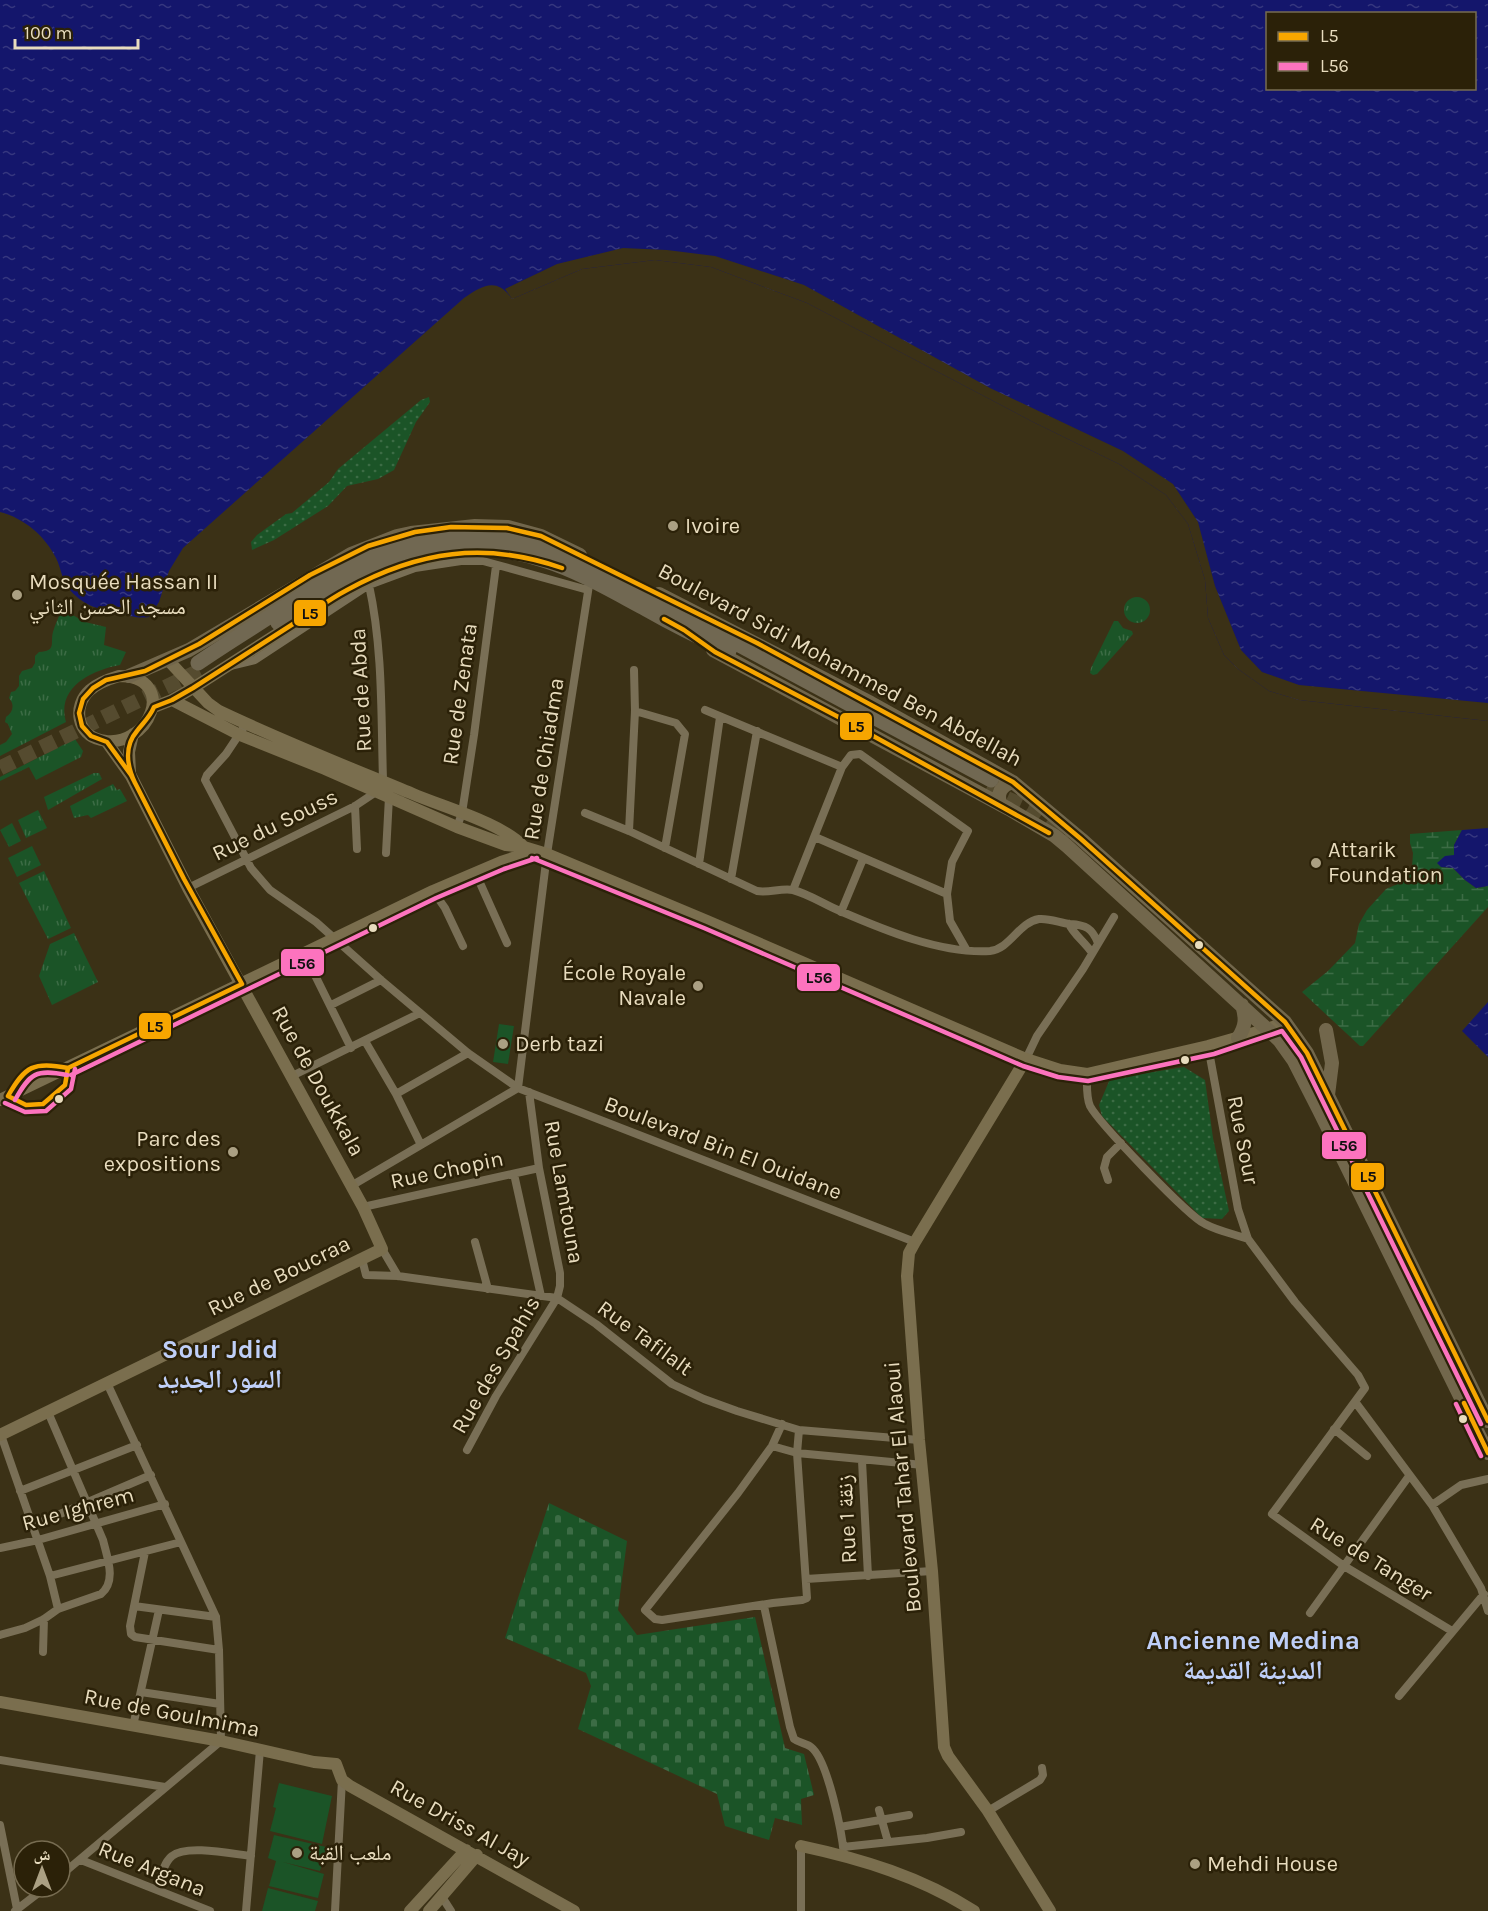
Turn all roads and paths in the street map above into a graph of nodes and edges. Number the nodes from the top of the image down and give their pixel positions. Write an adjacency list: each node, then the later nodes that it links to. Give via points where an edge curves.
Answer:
1 (441, 529): 2 (highway); 7 (main road, Boulevard Sidi Mohammed Ben Abdellah, via 397,536 351,554); 24 (main road, Boulevard Sidi Mohammed Ben Abdellah, via 508,527 554,541 757,643)
2 (427, 538): 3 (highway, Boulevard Sidi Mohammed Ben Abdellah, via 392,547 350,565 200,666 377,565 445,548 471,548); 6 (highway, Boulevard Sidi Mohammed Ben Abdellah, via 496,536 550,549 590,565)
3 (497, 558): 4 (street, via 492,562 415,568); 5 (highway, Boulevard Sidi Mohammed Ben Abdellah, via 545,560); 8 (street, via 445,554 369,577); 29 (street, Rue de Zenata)
4 (369, 585): 8 (street, via 255,660); 25 (street, Rue de Abda, via 378,633)
5 (589, 585): 6 (highway, Boulevard Sidi Mohammed Ben Abdellah); 36 (street, Rue de Chiadma)
6 (688, 625): 23 (highway); 28 (main road, Boulevard Sidi Mohammed Ben Abdellah, via 715,652)
7 (168, 660): 10 (main road, Boulevard Sidi Mohammed Ben Abdellah); 11 (street)
8 (227, 666): 11 (street)
9 (634, 670): 15 (street)
10 (129, 676): 13 (street, via 149,690); 20 (street, via 107,680 88,691 78,711 84,730)
11 (193, 688): 12 (street); 17 (street)
12 (172, 700): 13 (street); 17 (street)
13 (154, 707): 19 (street, via 148,721)
14 (705, 710): 16 (street)
15 (635, 711): 32 (street); 34 (street, via 676,723 685,734)
16 (720, 717): 18 (street); 40 (street)
17 (243, 729): 25 (street); 39 (street, Boulevard Bin El Ouidane, via 205,780)
18 (756, 731): 21 (street); 42 (street)
19 (133, 734): 20 (street); 22 (street, Rue de Doukkala, via 129,752)
20 (106, 741): 22 (street, Rue de Doukkala)
21 (842, 767): 33 (street); 46 (street, via 851,755 860,754 966,829 968,833 952,862)
22 (131, 776): 43 (street, Rue de Doukkala)
23 (988, 784)
24 (1016, 784): 28 (main road, via 1021,791 1020,801); 28 (main road, via 1000,790 999,801); 62 (main road, Boulevard Sidi Mohammed Ben Abdellah)
25 (380, 786): 26 (street); 27 (street, Rue du Souss); 29 (street)
26 (389, 797): 31 (street); 37 (street)
27 (355, 806): 35 (street); 39 (street, Rue du Souss)
28 (1005, 807): 60 (main road, Boulevard Sidi Mohammed Ben Abdellah, via 1067,846)
29 (462, 813): 31 (street, Rue de Zenata); 36 (street)
30 (585, 813): 32 (street)
31 (457, 827): 36 (street)
32 (629, 831): 34 (street)
33 (815, 837): 38 (street); 44 (street)
34 (665, 848): 40 (street)
35 (357, 849)
36 (536, 851): 41 (street); 70 (street); 73 (street, Rue de Chiadma)
37 (386, 853)
38 (863, 859): 46 (street); 47 (street)
39 (247, 860): 43 (street, Rue du Souss); 50 (street, Boulevard Bin El Ouidane, via 270,890)
40 (699, 864): 42 (street)
41 (476, 874): 45 (street); 51 (street)
42 (731, 879): 44 (street, via 765,892)
43 (188, 888): 58 (street, Rue de Doukkala)
44 (793, 890): 47 (street)
45 (433, 891): 50 (street); 53 (street)
46 (947, 894): 54 (street, via 950,921)
47 (841, 912): 54 (street, via 921,942)
48 (1113, 917): 52 (street)
49 (1069, 924): 52 (street, via 1080,923 1088,928); 54 (street, via 1037,919 997,949); 56 (street)
50 (335, 939): 55 (street); 57 (street, Boulevard Bin El Ouidane)
51 (507, 943)
52 (1098, 943): 56 (street)
53 (463, 946)
54 (966, 949)
55 (304, 953): 58 (street); 59 (street)
56 (1092, 953): 70 (street)
57 (381, 980): 59 (street); 61 (street, Boulevard Bin El Ouidane)
58 (242, 984): 72 (street, Rue de Doukkala); 77 (street)
59 (331, 1005): 68 (street)
60 (1242, 1005): 63 (main road, Boulevard Sidi Mohammed Ben Abdellah); 65 (main road, via 1245,1023)
61 (420, 1013): 66 (street); 69 (street, Boulevard Bin El Ouidane)
62 (1285, 1022): 63 (street); 76 (main road, Boulevard Sidi Mohammed Ben Abdellah, via 1307,1053)
63 (1268, 1029): 65 (street); 91 (main road, Boulevard Sidi Mohammed Ben Abdellah, via 1294,1061)
64 (1326, 1030): 76 (main road, via 1332,1063)
65 (1238, 1038): 67 (street)
66 (364, 1041): 68 (street); 75 (street)
67 (1208, 1046): 71 (street); 85 (street, Rue Sour, via 1238,1209)
68 (351, 1048): 72 (street)
69 (468, 1053): 73 (street, Boulevard Bin El Ouidane); 75 (street)
70 (1026, 1059): 71 (street); 87 (street, Boulevard Tahar El Alaoui)
71 (1087, 1074): 78 (street, via 1088,1103)
72 (290, 1077): 83 (street, Rue de Doukkala)
73 (518, 1088): 74 (street, Boulevard Bin El Ouidane); 79 (street)
74 (529, 1092): 80 (street, Rue Lamtouna); 87 (street, Boulevard Bin El Ouidane)
75 (396, 1094): 79 (street)
76 (1328, 1095): 91 (main road, Boulevard Sidi Mohammed Ben Abdellah)
77 (0, 1100)
78 (1121, 1143): 82 (street, via 1107,1157 1104,1168); 85 (street, via 1203,1224)
79 (421, 1145): 83 (street)
80 (539, 1168): 81 (street, Rue Chopin); 94 (street, Rue Lamtouna, via 560,1272)
81 (514, 1173): 84 (street, Rue Chopin); 93 (street)
82 (1108, 1180)
83 (351, 1186): 84 (street, Rue de Doukkala)
84 (363, 1207): 88 (street, Rue de Doukkala)
85 (1248, 1239): 96 (street, Rue Sour, via 1295,1302 1358,1375 1365,1388)
86 (475, 1242): 92 (street)
87 (915, 1242): 103 (street, Boulevard Tahar El Alaoui, via 909,1253 907,1276)
88 (382, 1249): 89 (street, Rue de Boucraa); 90 (street)
89 (362, 1259): 90 (street, Rue Tafilalt, via 366,1275); 95 (street, Rue de Boucraa)
90 (398, 1276): 92 (street, Rue Tafilalt)
91 (1414, 1286): 98 (main road); 108 (main road)
92 (488, 1289): 93 (street, Rue Tafilalt)
93 (541, 1296): 94 (street, Rue Tafilalt)
94 (556, 1298): 99 (street, Rue Tafilalt, via 672,1384 737,1411); 106 (street, Rue des Spahis)
95 (107, 1383): 97 (street, Rue de Boucraa); 104 (street)
96 (1356, 1403): 100 (street); 114 (street)
97 (48, 1412): 102 (street, Rue de Boucraa); 112 (street)
98 (1488, 1421)
99 (782, 1424): 101 (street, Rue Tafilalt); 105 (street)
100 (1334, 1429): 109 (street); 127 (street, Rue de Tanger, via 1272,1515)
101 (799, 1430): 103 (street, Rue Tafilalt); 107 (street)
102 (0, 1435): 116 (street)
103 (919, 1440): 111 (street, Boulevard Tahar El Alaoui)
104 (137, 1444): 112 (street); 113 (street)
105 (772, 1446): 107 (street); 134 (street, via 645,1610 662,1620)
106 (467, 1450)
107 (797, 1453): 110 (street); 131 (street)
108 (1488, 1453)
109 (1367, 1456)
110 (862, 1461): 111 (street); 130 (street, Rue 1 زنقة)
111 (923, 1465): 128 (street, Boulevard Tahar El Alaoui)
112 (74, 1471): 116 (street); 117 (street)
113 (151, 1475): 117 (street); 118 (street)
114 (1409, 1476): 119 (street); 127 (street)
115 (1488, 1479): 119 (street, via 1461,1485)
116 (21, 1491): 121 (street)
117 (88, 1502): 120 (street); 121 (street)
118 (165, 1504): 120 (street, Rue Ighrem); 123 (street)
119 (1432, 1505): 132 (street)
120 (96, 1523): 122 (street, Rue Ighrem); 126 (street)
121 (32, 1526): 122 (street)
122 (38, 1540): 124 (street, Rue Ighrem); 129 (street)
123 (181, 1542): 125 (street); 139 (street)
124 (0, 1548)
125 (145, 1552): 126 (street); 133 (street)
126 (109, 1561): 129 (street); 135 (street, via 110,1580 101,1594)
127 (1344, 1566): 138 (street); 141 (street, Rue de Tanger)
128 (932, 1571): 130 (street); 158 (street, Boulevard Tahar El Alaoui, via 944,1747)
129 (50, 1576): 135 (street)
130 (868, 1576): 131 (street)
131 (806, 1579): 134 (street, via 807,1598)
132 (1484, 1594): 137 (street); 141 (street)
133 (134, 1606): 136 (street); 143 (street, via 130,1632 135,1637)
134 (764, 1606): 162 (street, via 792,1734 797,1742 811,1746 816,1753)
135 (58, 1609): 140 (street)
136 (159, 1610): 139 (street); 143 (street)
137 (1488, 1611)
138 (1311, 1613)
139 (216, 1617): 144 (street)
140 (44, 1619): 142 (street); 145 (street)
141 (1452, 1631): 147 (street)
142 (0, 1635)
143 (153, 1640): 144 (street); 146 (street)
144 (219, 1650): 149 (street)
145 (42, 1652)
146 (141, 1692): 149 (street); 150 (street)
147 (1399, 1696)
148 (0, 1702): 150 (street, Rue de Goulmima)
149 (220, 1704): 151 (street)
150 (133, 1726): 151 (street, Rue de Goulmima)
151 (221, 1741): 152 (street, Rue de Goulmima); 156 (street)
152 (260, 1750): 155 (street, Rue de Goulmima, via 336,1764); 168 (street)
153 (0, 1760): 156 (street)
154 (1042, 1768): 158 (street, via 1040,1780)
155 (342, 1780): 167 (street, Rue Driss Al Jay); 177 (street)
156 (165, 1787): 169 (street)
157 (879, 1810): 160 (street)
158 (988, 1811): 184 (street, Boulevard Tahar El Alaoui)
159 (909, 1815): 160 (street)
160 (882, 1821): 162 (street); 164 (street)
161 (0, 1825): 174 (street)
162 (840, 1827): 166 (street)
163 (961, 1832): 164 (street)
164 (888, 1842): 166 (street)
165 (801, 1846): 166 (street); 182 (street)
166 (844, 1851): 183 (street, via 936,1889)
167 (472, 1853): 172 (street); 178 (street); 181 (street, Rue Driss Al Jay)
168 (251, 1856): 171 (street, via 197,1850 172,1855); 176 (street)
169 (81, 1860): 170 (street); 171 (street, Rue Argana)
170 (72, 1867)
171 (157, 1890): 175 (street, Rue Argana)
172 (442, 1897): 179 (street); 180 (street)
173 (30, 1899): 174 (street)
174 (16, 1910)
175 (210, 1911)
176 (246, 1911)
177 (334, 1911)
178 (410, 1911)
179 (429, 1911)
180 (451, 1911)
181 (574, 1911)
182 (801, 1911)
183 (974, 1911)
184 (1050, 1911)

